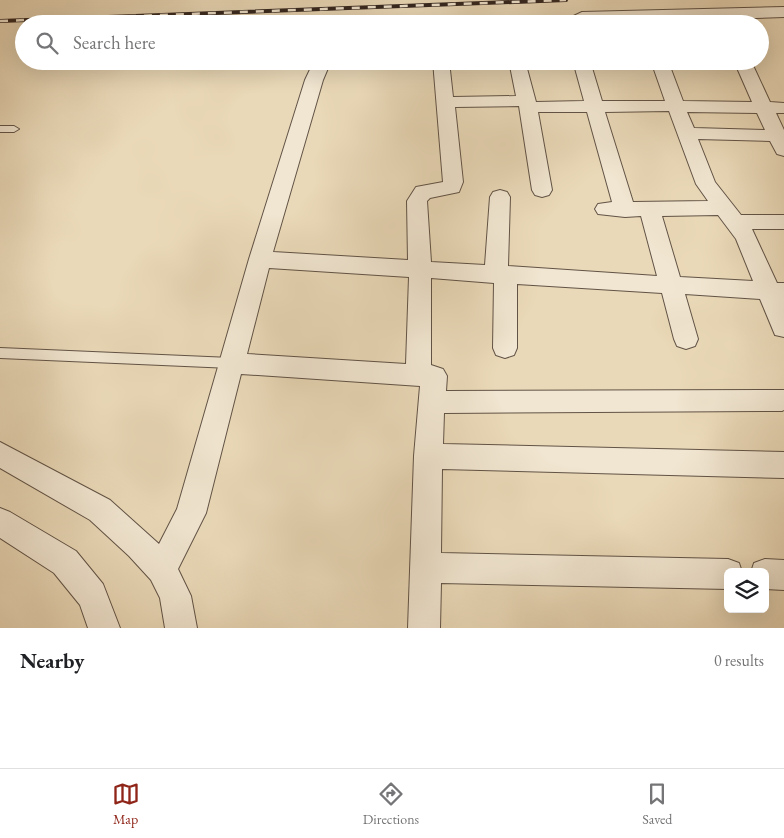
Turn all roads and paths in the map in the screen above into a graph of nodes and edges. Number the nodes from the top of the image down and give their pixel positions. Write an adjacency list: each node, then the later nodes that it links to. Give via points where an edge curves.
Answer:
1 (783, 14): 2 (street)
2 (769, 15)
3 (319, 70): 24 (street)
4 (442, 70): 9 (street)
5 (519, 70): 10 (street)
6 (584, 70): 11 (street)
7 (662, 70): 12 (street)
8 (746, 70): 13 (street)
9 (445, 102): 10 (street); 25 (street, via 453,182 452,187 423,192 417,201)
10 (528, 104): 11 (street); 19 (street)
11 (595, 106): 12 (street); 21 (street, via 615,209)
12 (675, 106): 13 (street); 17 (street)
13 (764, 108): 14 (street); 18 (street)
14 (784, 108)
15 (0, 129): 16 (lane)
16 (14, 129)
17 (686, 133): 18 (street); 22 (street, via 706,184)
18 (782, 141)
19 (542, 190)
20 (500, 197): 26 (street)
21 (650, 209): 22 (street); 27 (street)
22 (729, 215): 23 (street); 28 (street, via 746,237)
23 (784, 222)
24 (260, 259): 25 (street); 33 (street)
25 (420, 270): 26 (street); 34 (street)
26 (501, 275): 27 (street); 31 (street)
27 (671, 286): 28 (street); 30 (street)
28 (776, 292): 29 (street)
29 (784, 328)
30 (686, 339)
31 (505, 348)
32 (0, 353): 33 (lane)
33 (232, 363): 34 (street); 42 (street, via 191,513)
34 (418, 375): 36 (street, via 434,376)
35 (782, 400): 36 (street)
36 (432, 402): 38 (street)
37 (0, 454): 42 (street, via 100,510)
38 (428, 456): 39 (street); 41 (street)
39 (784, 465)
40 (0, 522): 46 (street, via 65,562 92,595)
41 (425, 568): 43 (street); 48 (street)
42 (162, 569): 47 (street, via 175,596)
43 (724, 574)
44 (769, 574): 45 (street)
45 (784, 575)
46 (104, 628)
47 (181, 628)
48 (424, 628)

